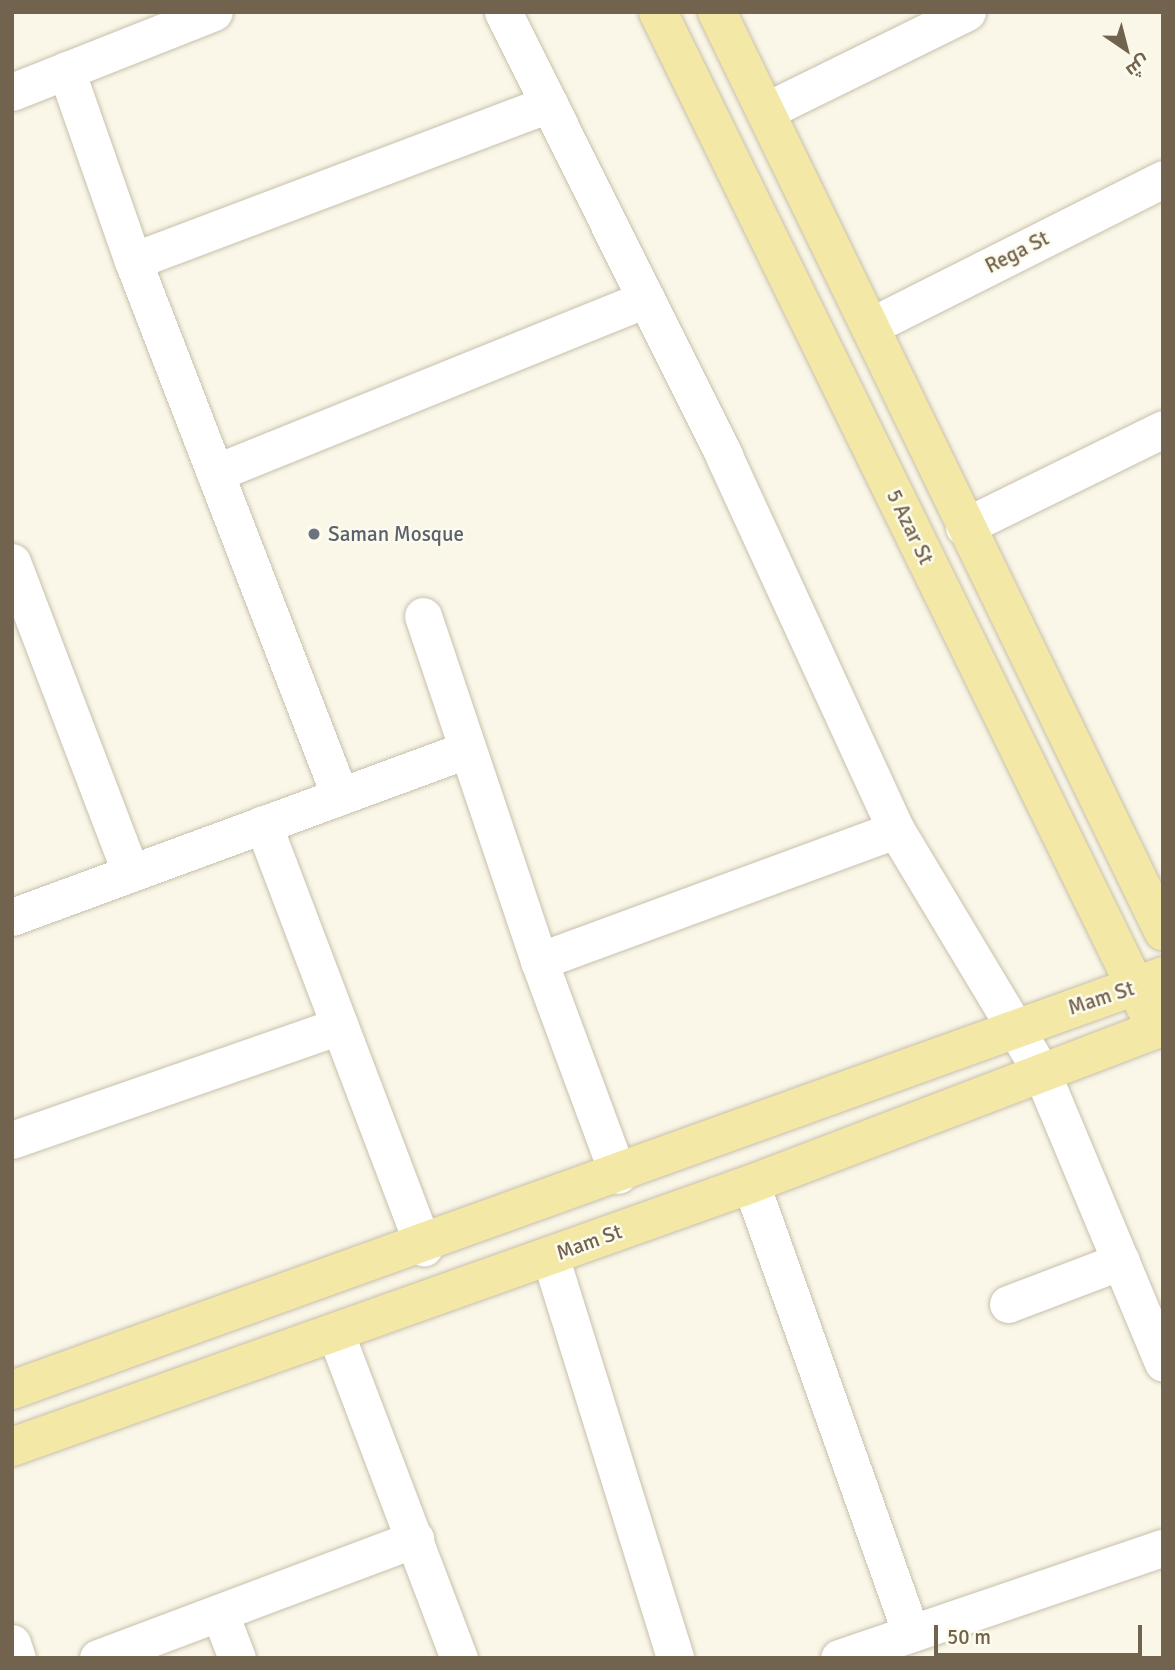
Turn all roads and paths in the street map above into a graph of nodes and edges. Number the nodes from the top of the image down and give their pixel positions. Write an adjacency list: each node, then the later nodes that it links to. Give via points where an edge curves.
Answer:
1 (214, 12): 6 (street)
2 (503, 12): 8 (street)
3 (658, 12): 27 (main road, 5 Azar St)
4 (717, 12): 9 (main road)
5 (966, 12): 9 (street)
6 (66, 71): 7 (street); 11 (street)
7 (12, 92)
8 (549, 104): 11 (street); 12 (street)
9 (766, 111): 13 (main road)
10 (1163, 179): 13 (street, Rega St)
11 (133, 261): 15 (street)
12 (646, 299): 15 (street); 22 (street)
13 (871, 326): 16 (main road)
14 (1163, 429): 16 (street)
15 (215, 472): 20 (street)
16 (964, 527): 25 (main road)
17 (12, 562): 23 (street)
18 (423, 616): 19 (street)
19 (467, 750): 20 (street); 26 (street)
20 (340, 796): 21 (street)
21 (263, 824): 23 (street); 28 (street)
22 (895, 830): 26 (street); 29 (street)
23 (131, 873): 24 (street)
24 (12, 917)
25 (1163, 931)
26 (539, 961): 33 (street)
27 (1149, 981): 29 (main road, Mam St); 30 (main road, 5 Azar St)
28 (340, 1027): 32 (street); 35 (street)
29 (1012, 1027): 31 (street); 33 (main road, Mam St)
30 (1161, 1032): 31 (main road, Mam St)
31 (1041, 1071): 34 (main road, Mam St); 37 (street)
32 (12, 1140)
33 (618, 1175): 35 (main road, Mam St)
34 (751, 1184): 36 (main road, Mam St); 46 (street)
35 (424, 1247): 41 (main road, Mam St)
36 (550, 1256): 39 (main road, Mam St); 52 (street)
37 (1121, 1261): 38 (street); 40 (street)
38 (1008, 1304)
39 (335, 1332): 42 (main road, Mam St); 43 (street)
40 (1163, 1363)
41 (15, 1381)
42 (12, 1447)
43 (415, 1539): 45 (street); 51 (street)
44 (1163, 1548): 46 (street)
45 (220, 1614): 49 (street); 50 (street)
46 (911, 1633): 53 (street)
47 (12, 1643): 48 (street)
48 (17, 1658)
49 (98, 1658)
50 (237, 1658)
51 (459, 1658)
52 (675, 1658)
53 (839, 1658)

